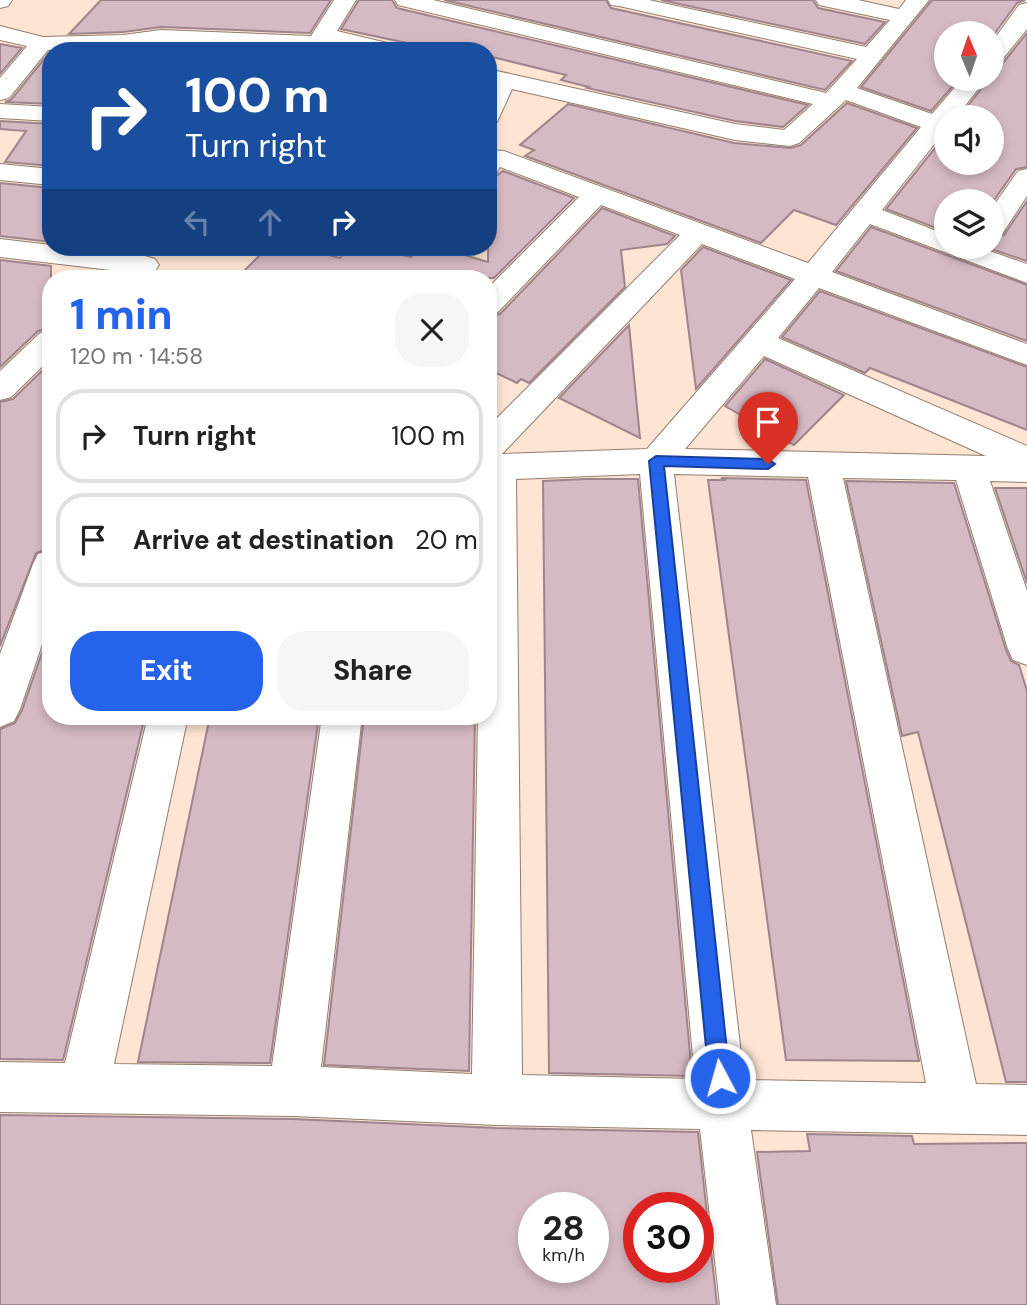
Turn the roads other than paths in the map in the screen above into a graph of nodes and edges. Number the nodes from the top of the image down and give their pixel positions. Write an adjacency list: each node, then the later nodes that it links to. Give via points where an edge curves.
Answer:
1 (345, 0): 10 (street)
2 (406, 0): 17 (street)
3 (619, 0): 13 (street)
4 (827, 0): 5 (street)
5 (910, 8): 13 (street)
6 (1023, 23): 12 (street)
7 (0, 33): 11 (street)
8 (75, 42): 9 (street, via 161,37)
9 (292, 42)
10 (319, 42)
11 (41, 44): 16 (street)
12 (1004, 44)
13 (871, 55): 17 (street)
14 (497, 78): 17 (street, via 735,132 785,138 795,136)
15 (964, 91): 18 (street)
16 (0, 93)
17 (836, 96): 21 (street)
18 (952, 105)
19 (0, 111): 20 (street)
20 (42, 113)
21 (934, 123)
22 (934, 126): 29 (street)
23 (497, 159): 27 (street)
24 (0, 172): 25 (street)
25 (42, 176)
26 (1027, 177): 28 (street)
27 (598, 193): 30 (street); 39 (street)
28 (1004, 211)
29 (863, 212): 31 (street); 38 (street)
30 (698, 232): 38 (street); 44 (street)
31 (934, 240)
32 (0, 248): 33 (street)
33 (42, 252)
34 (78, 256): 36 (street)
35 (990, 259): 37 (street)
36 (147, 263)
37 (1027, 274)
38 (811, 275): 40 (street); 42 (street)
39 (497, 296)
40 (759, 342): 45 (street); 47 (street)
41 (42, 349): 43 (street)
42 (1027, 355)
43 (0, 389)
44 (497, 455)
45 (1027, 460)
46 (497, 461): 47 (street)
47 (656, 461): 48 (street); 61 (street)
48 (823, 465): 49 (street); 62 (street)
49 (969, 468): 50 (street); 52 (street)
50 (1027, 469)
51 (42, 590): 53 (street)
52 (1027, 649)
53 (0, 709)
54 (166, 725): 58 (street)
55 (341, 725): 59 (street)
56 (494, 725): 60 (street)
57 (0, 1087): 58 (street)
58 (84, 1088): 59 (street)
59 (293, 1091): 60 (street)
60 (497, 1100): 61 (street)
61 (722, 1105): 62 (street); 64 (street)
62 (956, 1107): 63 (street)
63 (1027, 1110)
64 (748, 1305)

